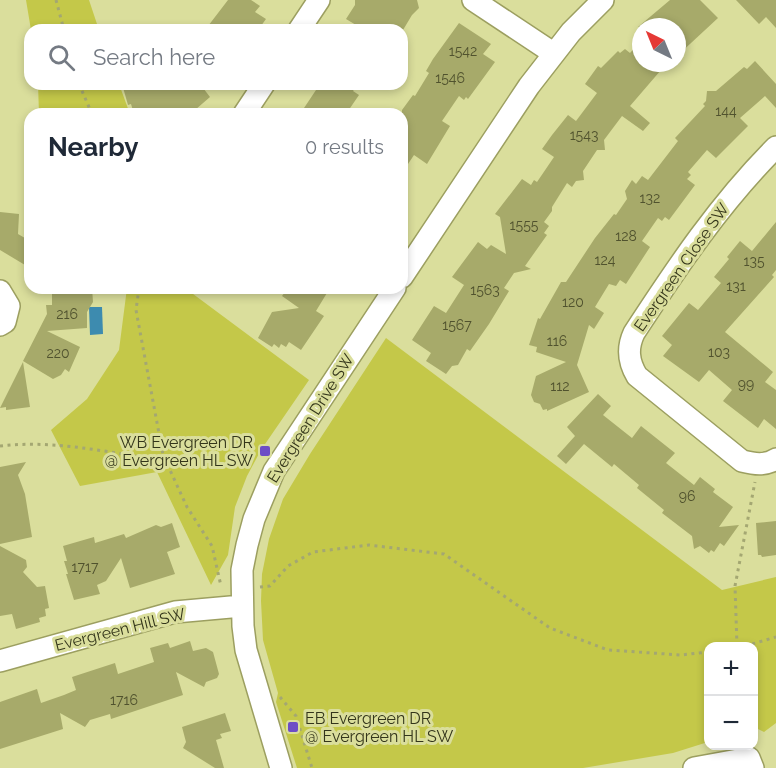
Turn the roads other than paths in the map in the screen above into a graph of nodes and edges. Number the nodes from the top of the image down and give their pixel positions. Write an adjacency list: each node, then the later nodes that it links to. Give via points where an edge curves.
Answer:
1 (319, 0): 4 (street)
2 (473, 0): 5 (street)
3 (603, 0): 5 (street)
4 (303, 24)
5 (554, 53): 9 (street)
6 (260, 90): 7 (street)
7 (248, 108)
8 (776, 147): 13 (street, Evergreen Close SW, via 707,224 634,333 629,350 637,376 742,461)
9 (408, 268)
10 (0, 291): 12 (street, via 9,306)
11 (390, 294): 14 (street, Evergreen Drive SW, via 274,471 247,545)
12 (0, 326)
13 (767, 462)
14 (242, 606): 15 (street, Evergreen Hill SW, via 175,612); 16 (street, Evergreen Drive SW, via 246,650)
15 (0, 661)
16 (281, 768)
17 (694, 768): 18 (street, via 749,758)
18 (753, 768)

